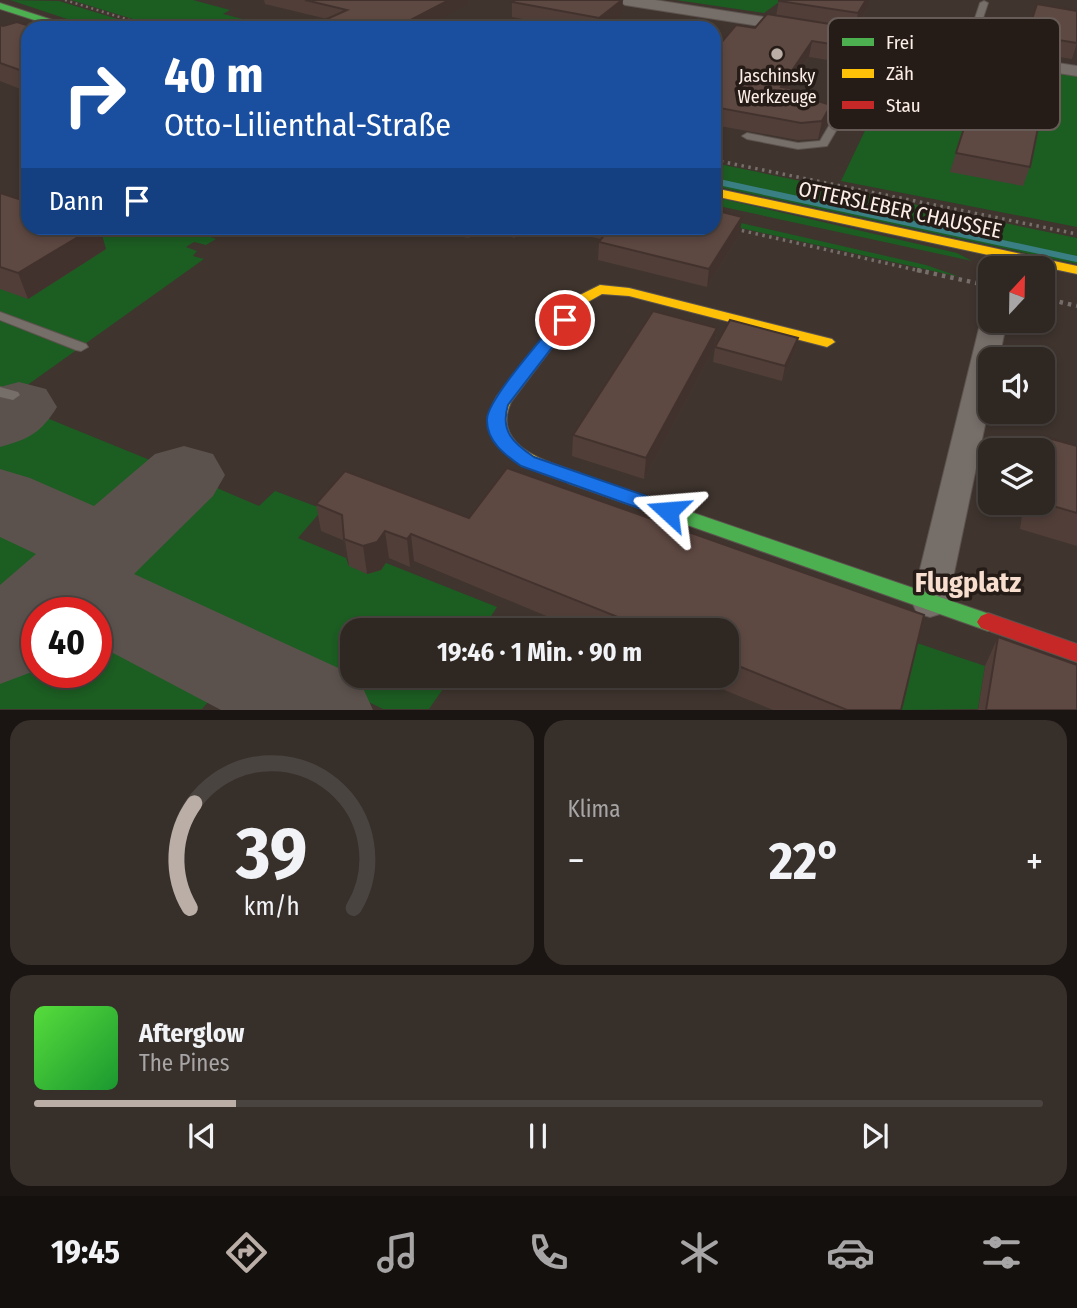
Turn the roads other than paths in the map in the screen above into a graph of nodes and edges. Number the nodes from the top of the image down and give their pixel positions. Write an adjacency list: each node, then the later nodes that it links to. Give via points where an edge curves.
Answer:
1 (625, 0): 8 (street, via 663,13)
2 (984, 3): 4 (lane)
3 (0, 6): 5 (street)
4 (979, 18)
5 (46, 21)
6 (0, 22): 7 (street)
7 (21, 29)
8 (828, 34)
9 (802, 110): 10 (lane)
10 (828, 115)
11 (831, 130): 12 (lane, via 823,144 798,146)
12 (747, 136)
13 (721, 194): 14 (street, OTTERSLEBER CHAUSSEE)
14 (983, 256)
15 (1055, 267): 16 (street, OTTERSLEBER CHAUSSEE)
16 (1077, 270)
17 (1, 316): 20 (lane)
18 (991, 333): 21 (street)
19 (827, 342): 21 (street, via 626,291 597,290 581,300 503,400 495,418 496,429 506,446 527,461)
20 (81, 347)
21 (930, 602): 22 (street)
22 (1077, 653)

